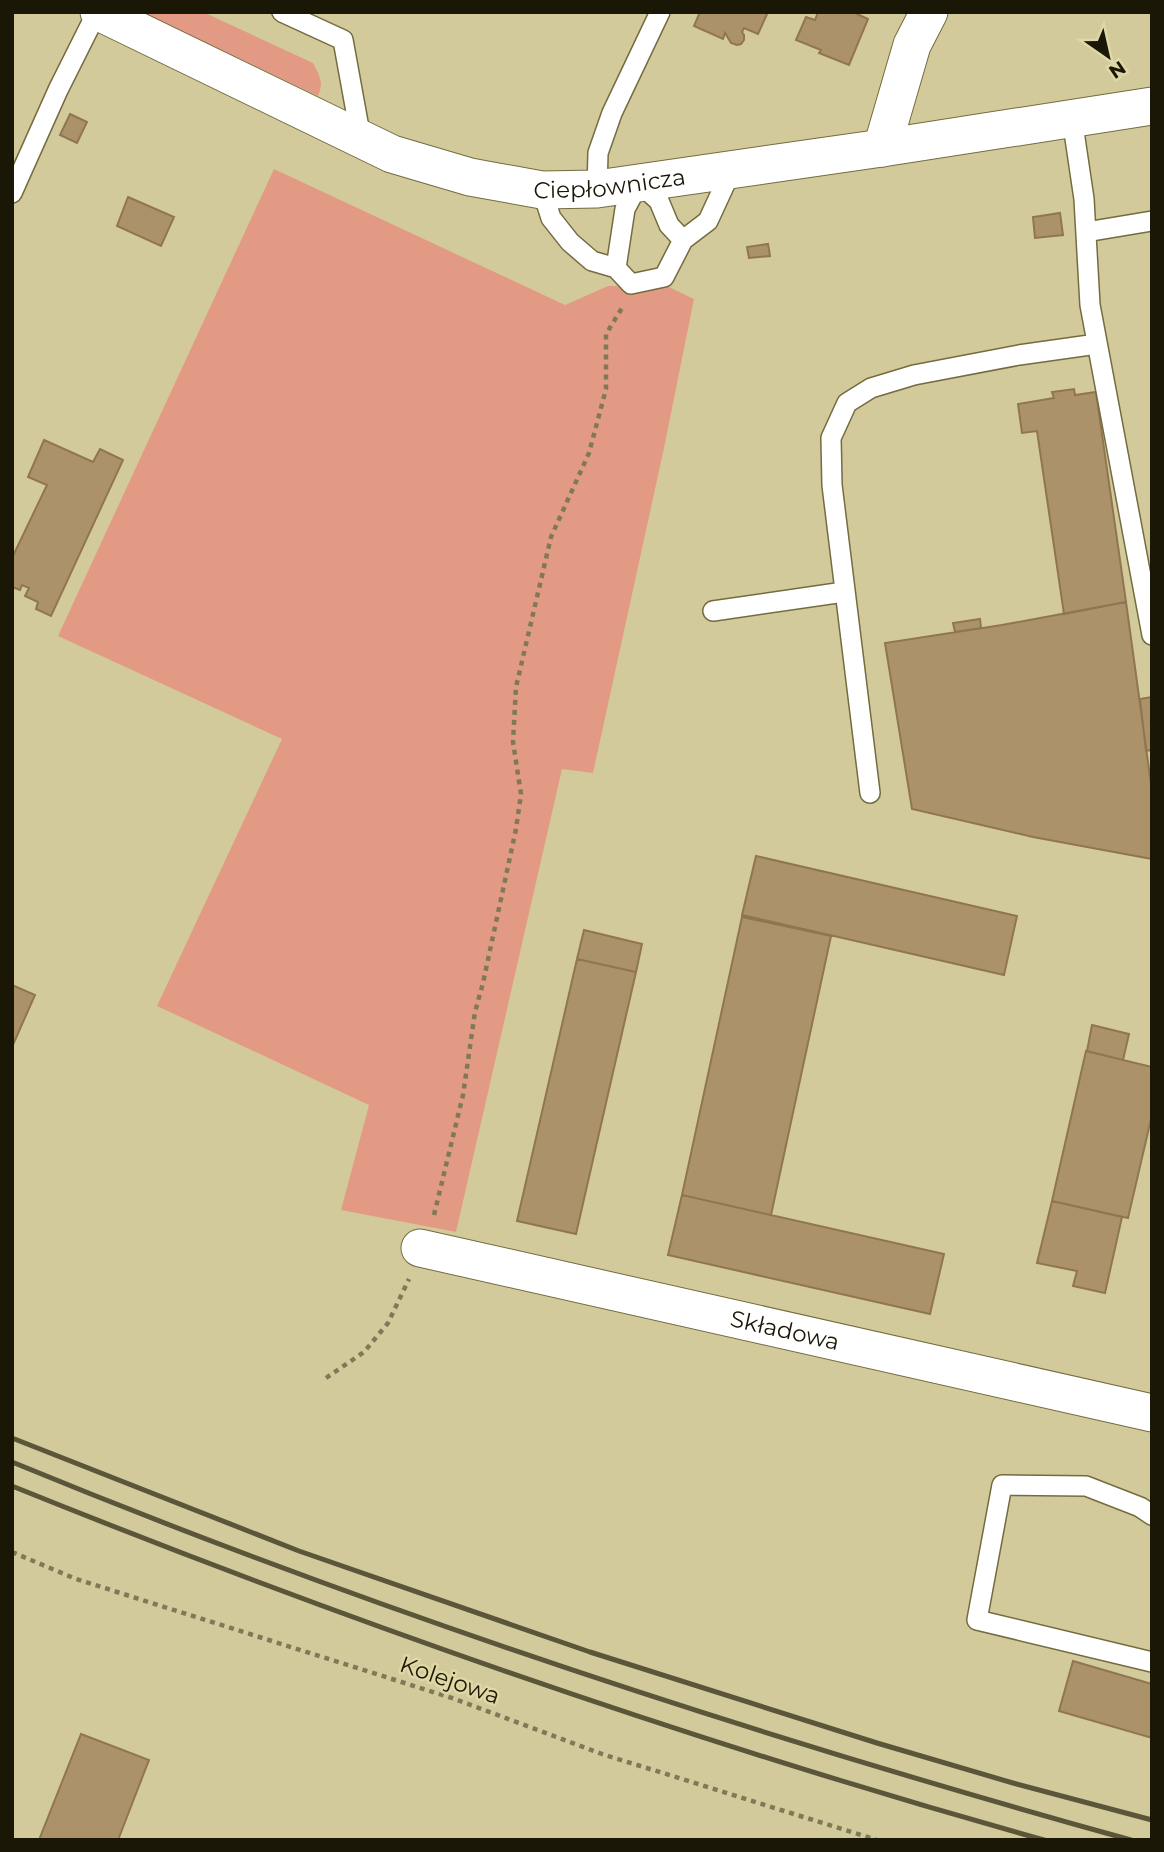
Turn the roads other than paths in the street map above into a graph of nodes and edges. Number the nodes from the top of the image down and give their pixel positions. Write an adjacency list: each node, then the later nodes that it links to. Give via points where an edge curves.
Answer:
1 (98, 12): 7 (street, Ciepłownicza); 13 (lane)
2 (282, 12): 7 (lane, via 343,40)
3 (660, 12): 11 (lane, via 612,113 598,153)
4 (929, 12): 8 (street, via 912,45)
5 (1152, 106): 6 (street, Ciepłownicza)
6 (1072, 118): 8 (street, Ciepłownicza); 15 (lane)
7 (361, 139): 12 (street, Ciepłownicza, via 392,154 470,177)
8 (882, 148): 9 (street, Ciepłownicza)
9 (732, 169): 10 (street, Ciepłownicza); 16 (lane, via 708,220)
10 (639, 183): 11 (street, Ciepłownicza); 16 (lane, via 659,201 669,225); 17 (lane, via 625,209)
11 (597, 189): 12 (street, Ciepłownicza)
12 (542, 190): 17 (lane, via 551,218 570,242 592,261)
13 (12, 194)
14 (1152, 221): 15 (lane)
15 (1086, 232): 18 (lane)
16 (683, 240): 17 (lane, via 663,277 631,284)
17 (616, 268)
18 (1097, 344): 19 (lane, via 914,375 871,388 847,403 831,438); 21 (lane)
19 (844, 592): 20 (lane); 22 (lane)
20 (713, 611)
21 (1152, 635)
22 (870, 793)
23 (420, 1248): 24 (street, Składowa)
24 (1152, 1413)
25 (1152, 1515): 26 (lane, via 1086,1486 1002,1485 977,1620)
26 (1152, 1662)

